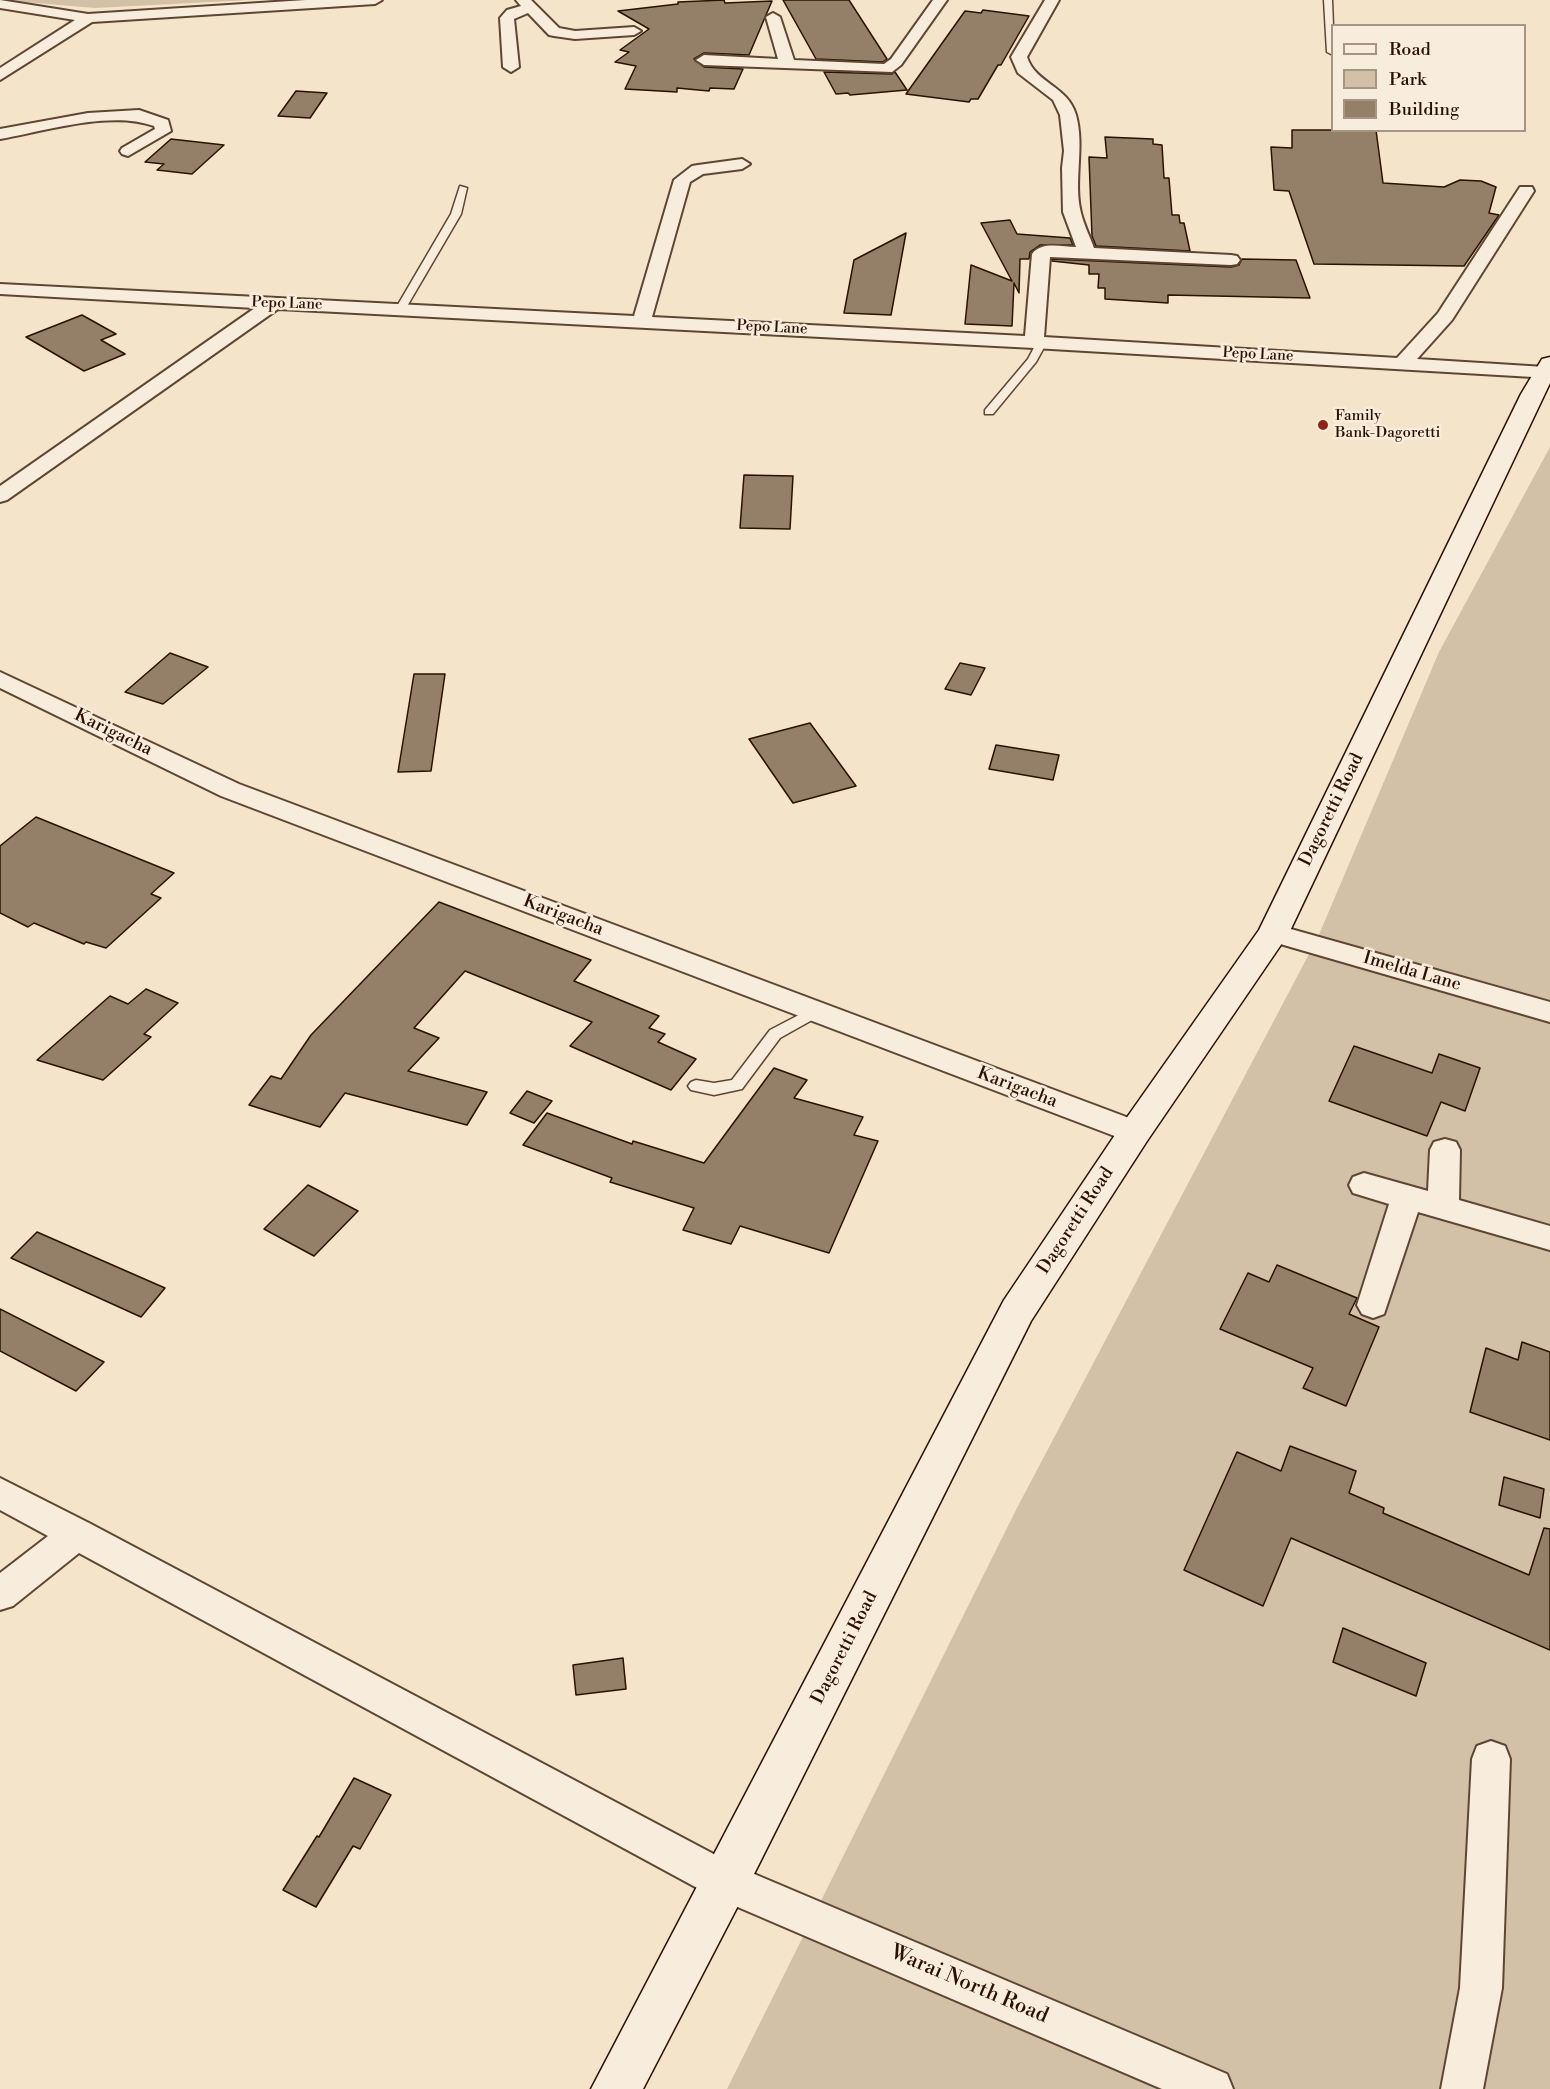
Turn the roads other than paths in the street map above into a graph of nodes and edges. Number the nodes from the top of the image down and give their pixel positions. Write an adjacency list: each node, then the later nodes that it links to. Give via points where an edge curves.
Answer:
1 (375, 0): 8 (street)
2 (940, 0): 13 (street, via 887,69)
3 (1052, 0): 22 (street, via 1019,57 1023,70 1060,98 1068,115 1072,212)
4 (1328, 0): 10 (lane)
5 (0, 4): 8 (street)
6 (526, 4): 9 (street, via 550,29 562,34); 15 (street, via 507,18)
7 (773, 17): 13 (street)
8 (88, 18): 14 (street)
9 (634, 31)
10 (1331, 52)
11 (704, 60): 13 (street)
12 (0, 63): 14 (street)
13 (787, 63)
14 (17, 64): 16 (street)
15 (511, 68)
16 (0, 75)
17 (0, 134): 18 (street, via 88,118 139,115 162,123 164,131)
18 (128, 151)
19 (742, 164): 27 (street, via 698,170 682,180)
20 (463, 188): 26 (lane, via 456,214)
21 (1526, 190): 29 (street, via 1445,316)
22 (1086, 251): 23 (street); 28 (street, via 1048,250 1041,254 1037,283)
23 (1231, 260)
24 (0, 289): 25 (street, Pepo Lane)
25 (274, 303): 26 (street, Pepo Lane); 32 (street)
26 (401, 308): 27 (street, Pepo Lane)
27 (642, 321): 28 (street, Pepo Lane)
28 (1038, 342): 29 (street, Pepo Lane); 31 (lane, via 1032,360)
29 (1401, 364): 30 (street, Pepo Lane)
30 (1547, 368): 34 (main road, Dagoretti Road)
31 (989, 412)
32 (0, 496)
33 (0, 679): 35 (street, Karigacha, via 231,790)
34 (1273, 933): 36 (street, Imelda Lane); 38 (main road, Dagoretti Road)
35 (816, 1011): 37 (lane, via 775,1034 737,1085 714,1089); 38 (street, Karigacha)
36 (1550, 1012)
37 (696, 1086)
38 (1135, 1132): 49 (main road, Dagoretti Road, via 1017,1311)
39 (1445, 1150): 42 (street)
40 (1364, 1185): 41 (street)
41 (1407, 1197): 42 (street); 44 (street)
42 (1443, 1208): 43 (street)
43 (1550, 1238)
44 (1373, 1305)
45 (0, 1493): 46 (street, Warai North Road)
46 (77, 1534): 47 (street); 49 (street, Warai North Road)
47 (0, 1594)
48 (1491, 1759): 52 (street, via 1481,1988)
49 (726, 1882): 50 (main road, Dagoretti Road); 51 (street, Warai North Road)
50 (616, 2089)
51 (1212, 2089)
52 (1462, 2089)

